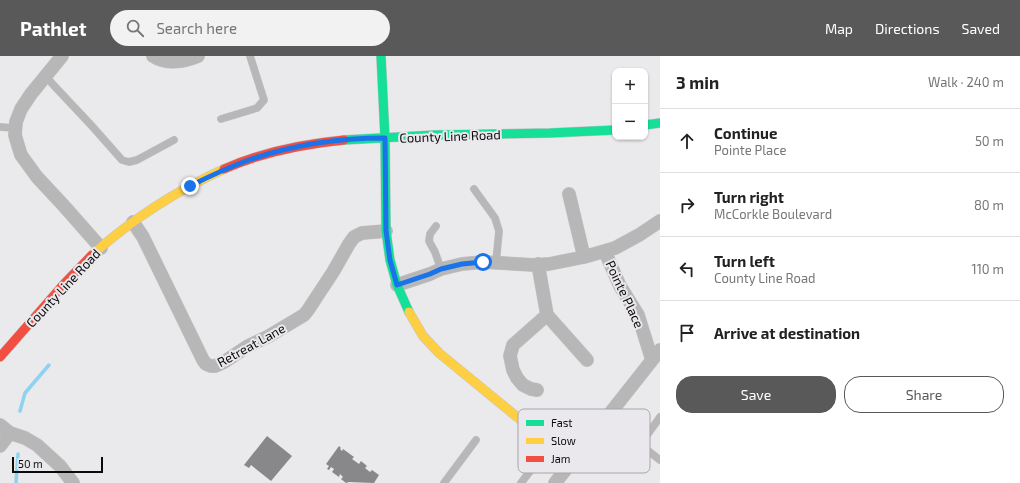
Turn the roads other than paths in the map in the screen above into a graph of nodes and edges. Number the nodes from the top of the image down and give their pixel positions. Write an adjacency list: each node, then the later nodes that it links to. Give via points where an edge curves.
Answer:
1 (62, 56): 6 (street)
2 (153, 56): 3 (street, via 168,62)
3 (198, 56)
4 (250, 56): 7 (lane, via 264,100 257,108)
5 (381, 56): 13 (main road)
6 (45, 76): 11 (street, via 21,109); 14 (lane, via 122,160 137,160)
7 (221, 119)
8 (660, 123): 9 (main road)
9 (648, 125)
10 (0, 127): 11 (lane)
11 (15, 128): 21 (street, via 24,160)
12 (612, 130): 13 (main road, County Line Road)
13 (385, 138): 18 (main road, County Line Road, via 331,141 283,150 246,161 190,186); 20 (main road)
14 (174, 140)
15 (474, 189): 24 (lane, via 495,218 499,230)
16 (568, 194): 23 (street)
17 (660, 221): 22 (street, Pointe Place)
18 (133, 222): 20 (street, Retreat Lane, via 143,237 203,360 211,366 224,362 304,315 354,237 362,233); 21 (main road, County Line Road)
19 (436, 226): 26 (lane, via 429,240)
20 (386, 231): 27 (main road)
21 (100, 248): 30 (main road, County Line Road, via 61,287)
22 (605, 252): 23 (street, Pointe Place); 29 (street, Pointe Place)
23 (584, 258): 25 (street, Pointe Place)
24 (496, 263): 25 (street, Pointe Place); 26 (street, Pointe Place, via 462,264)
25 (538, 264): 28 (street)
26 (441, 269): 27 (street, Pointe Place)
27 (397, 285): 35 (main road, via 411,316 439,353)
28 (547, 315): 31 (street); 32 (street, via 512,345 510,356 517,378 523,385)
29 (656, 355): 33 (street)
30 (0, 357)
31 (587, 360)
32 (537, 390)
33 (613, 409)
34 (660, 417): 37 (lane)
35 (518, 418)
36 (5, 429): 39 (street); 44 (street, via 37,445)
37 (650, 431)
38 (476, 440): 45 (lane)
39 (0, 446)
40 (650, 452): 41 (lane)
41 (660, 460)
42 (529, 473): 46 (lane)
43 (564, 473): 47 (street)
44 (74, 483)
45 (444, 483)
46 (521, 483)
47 (556, 483)

